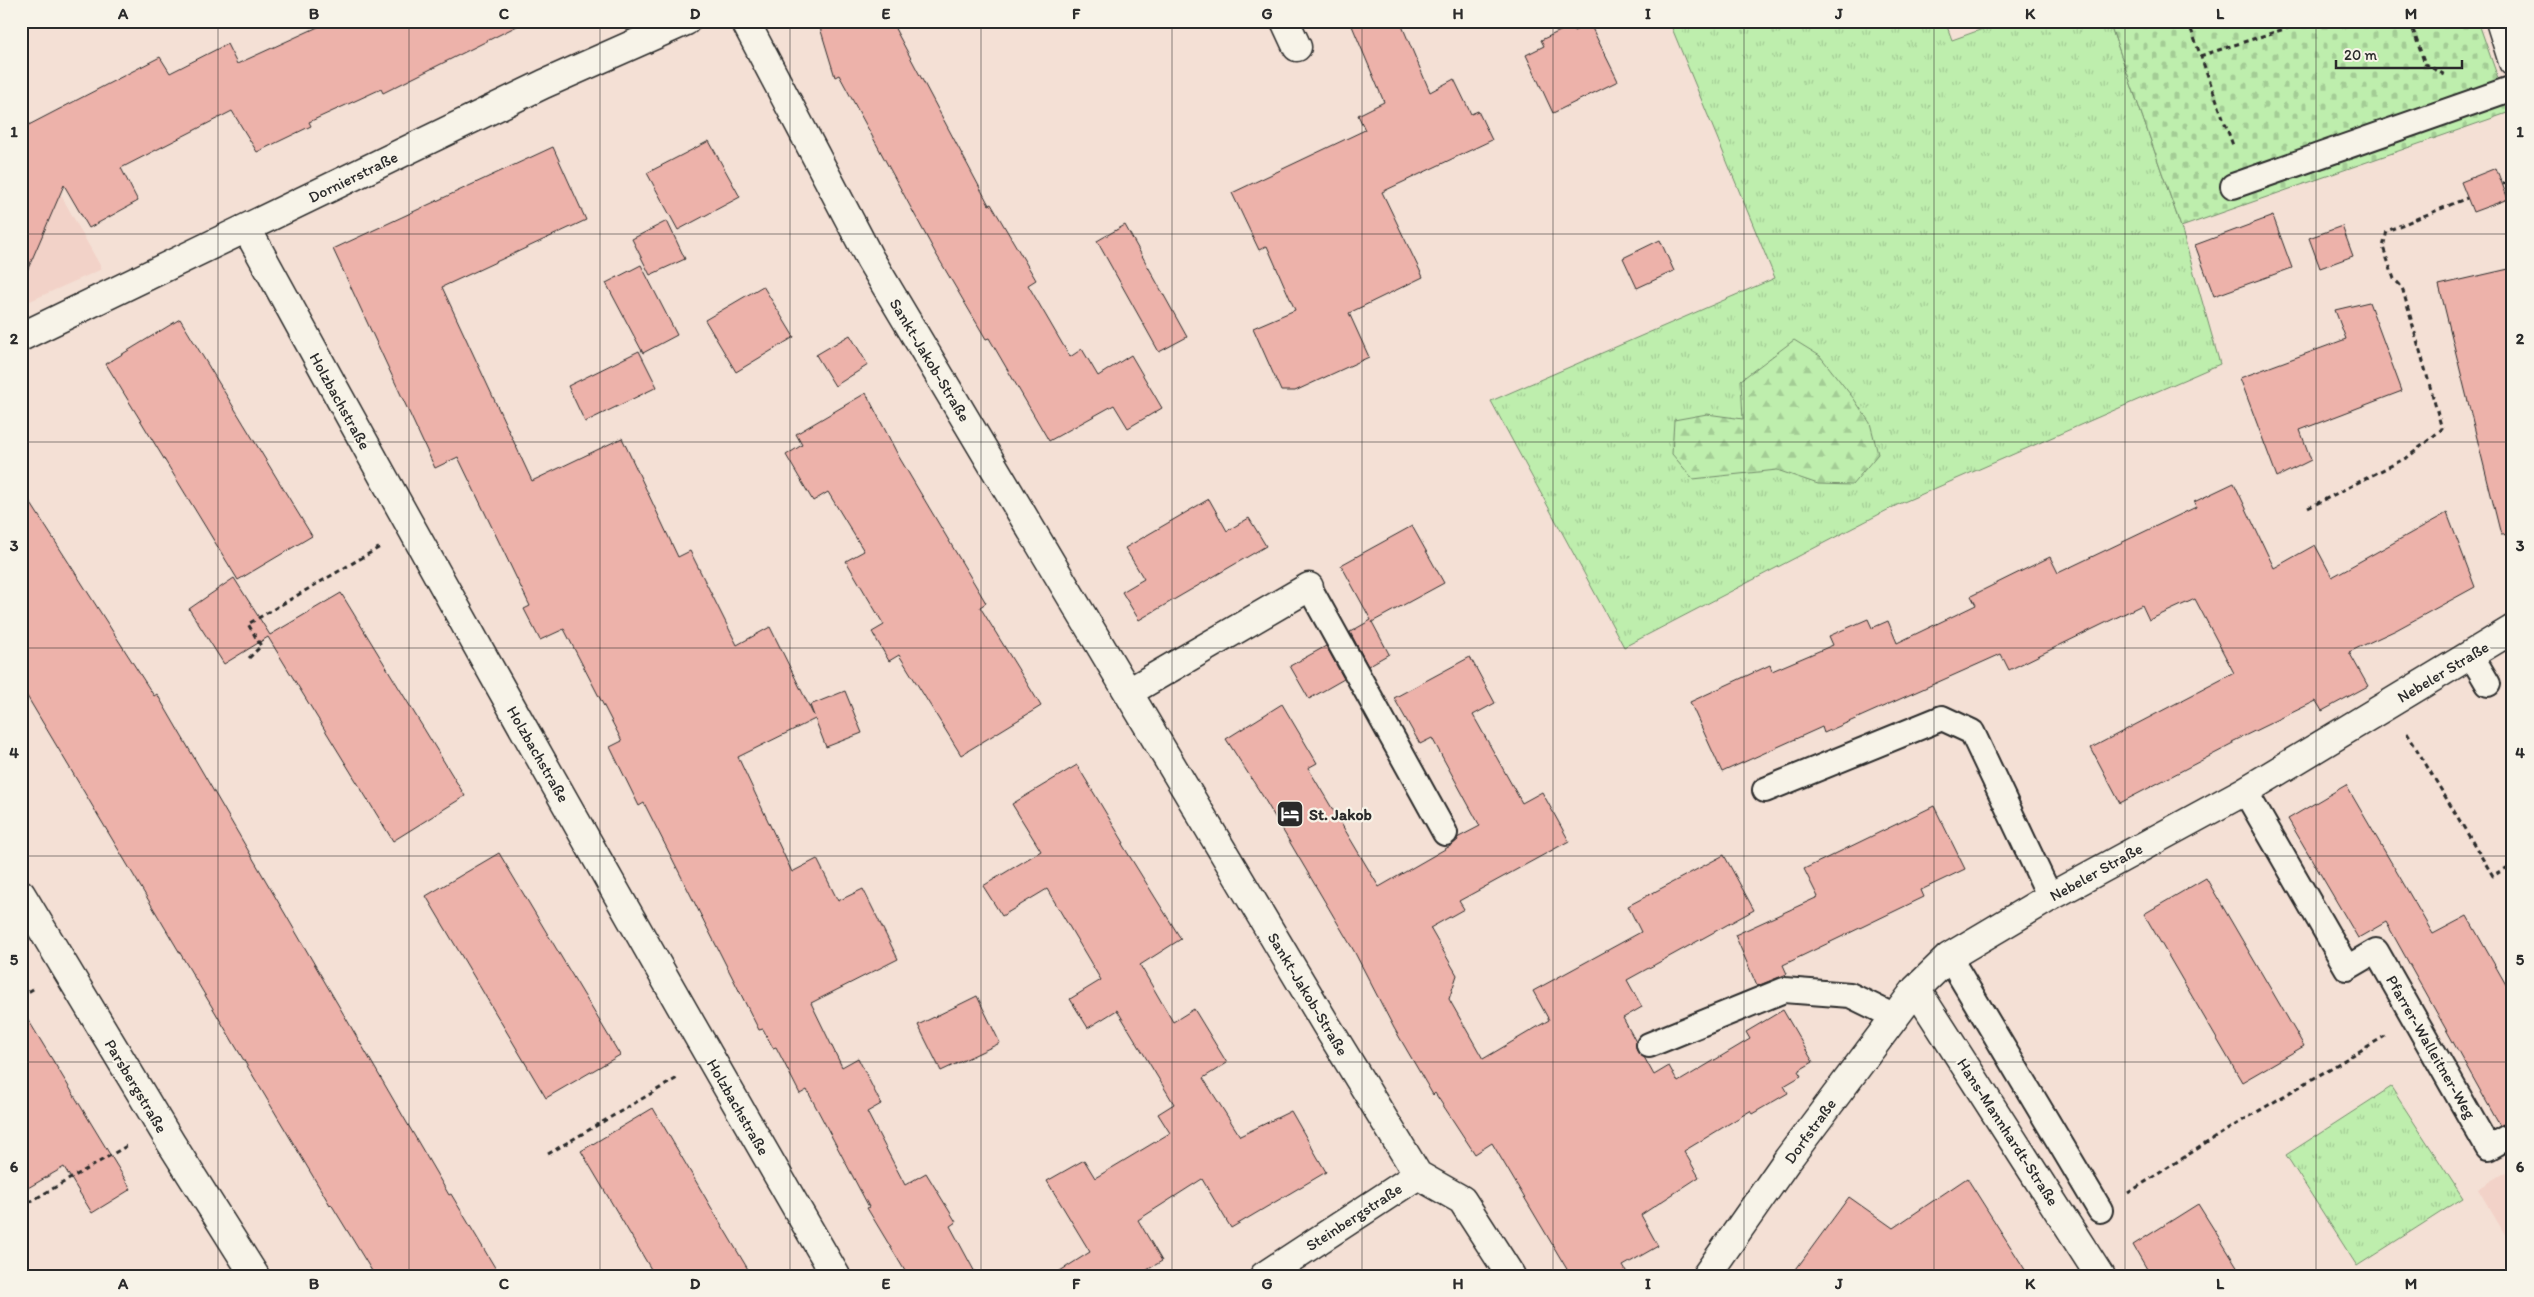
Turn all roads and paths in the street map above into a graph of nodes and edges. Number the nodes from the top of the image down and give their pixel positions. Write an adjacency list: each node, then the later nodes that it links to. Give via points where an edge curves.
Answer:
1 (686, 21): 17 (street, Dornierstraße, via 544,84)
2 (745, 21): 26 (street, Sankt-Jakob-Straße, via 870,259)
3 (1285, 21): 8 (street)
4 (2188, 21): 9 (path)
5 (2309, 21): 9 (path)
6 (2410, 21): 12 (path, via 2425,64 2443,75 2471,81)
7 (2500, 21): 10 (street)
8 (1297, 47)
9 (2200, 56): 14 (path)
10 (2513, 62)
11 (2513, 88): 12 (lane)
12 (2482, 100): 14 (lane)
13 (2513, 180): 15 (path)
14 (2240, 184)
15 (2502, 184)
16 (2467, 198): 19 (path, via 2387,231 2383,246 2394,280 2402,287 2442,429 2408,457)
17 (247, 229): 18 (street, Dornierstraße); 20 (street, Holzbachstraße)
18 (21, 337)
19 (2308, 508)
20 (410, 529): 24 (path, via 248,624 261,646); 39 (street, Holzbachstraße)
21 (1309, 587): 26 (street); 30 (lane)
22 (2513, 629): 23 (street, Nebeler Straße)
23 (2471, 655): 25 (lane); 27 (street, Nebeler Straße)
24 (249, 658)
25 (2488, 684)
26 (1129, 692): 43 (street, Sankt-Jakob-Straße)
27 (2390, 704): 29 (street, Nebeler Straße); 31 (path, via 2493,876)
28 (1764, 790): 33 (lane, via 1942,718 1972,732)
29 (2245, 791): 33 (street, Nebeler Straße); 37 (lane, Pfarrer-Walleitner-Weg, via 2347,968 2376,952)
30 (1445, 833)
31 (2513, 864)
32 (21, 894): 40 (street, Parsbergstraße)
33 (2050, 897): 34 (street, Nebeler Straße)
34 (1949, 957): 35 (street, Nebeler Straße); 45 (lane)
35 (1916, 988): 36 (street, Dorfstraße); 51 (street, Hans-Mannhardt-Straße)
36 (1895, 1017): 38 (lane, via 1850,995 1784,990); 50 (street, Dorfstraße)
37 (2416, 1018): 41 (lane, Pfarrer-Walleitner-Weg, via 2488,1148); 45 (path, via 2230,1128)
38 (1649, 1045)
39 (710, 1059): 42 (path); 47 (street, Holzbachstraße)
40 (161, 1126): 44 (path); 46 (street, Parsbergstraße)
41 (2513, 1134)
42 (548, 1154)
43 (1418, 1175): 48 (street, Steinbergstraße); 49 (street, Sankt-Jakob-Straße, via 1462,1200)
44 (21, 1207)
45 (2100, 1210)
46 (255, 1276)
47 (836, 1276)
48 (1264, 1276)
49 (1511, 1276)
50 (1706, 1276)
51 (2100, 1276)

